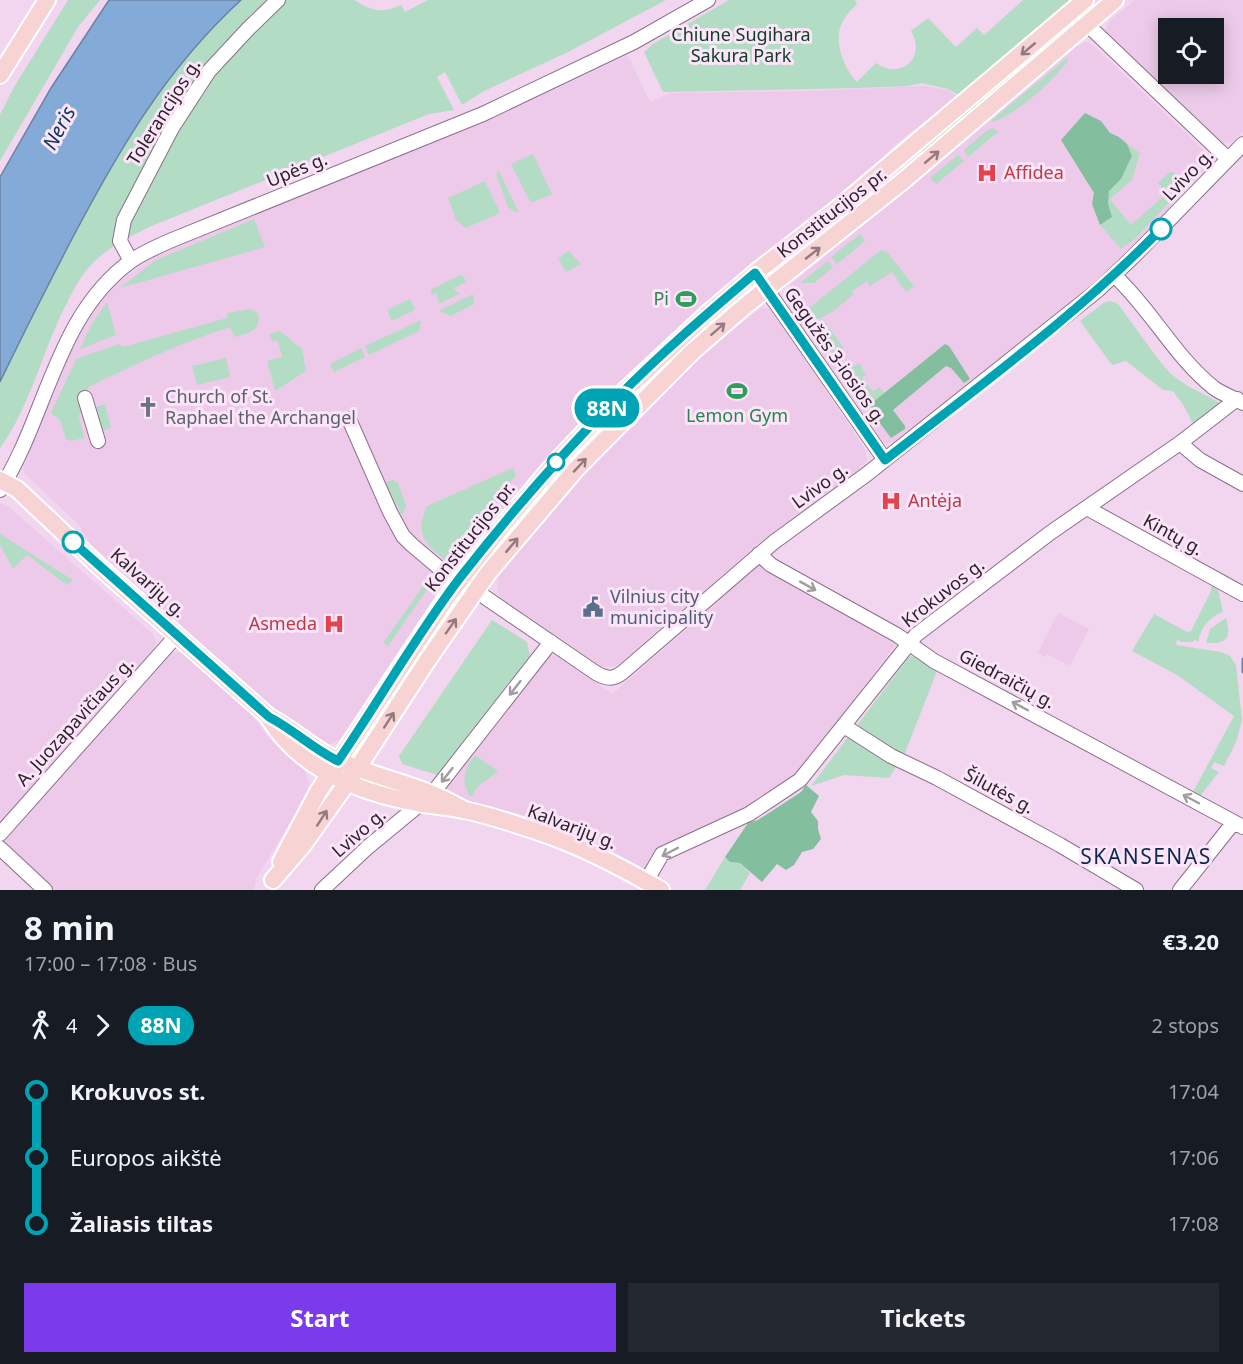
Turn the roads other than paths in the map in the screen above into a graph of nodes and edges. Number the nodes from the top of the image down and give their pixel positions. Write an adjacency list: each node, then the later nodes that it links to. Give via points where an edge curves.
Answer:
1 (47, 0): 7 (main road)
2 (278, 0): 10 (street, Tolerancijos g., via 209,71 172,128 124,219 120,241)
3 (708, 0): 10 (street, Upės g., via 634,42 483,114 172,240)
4 (1115, 0): 6 (main road, Konstitucijos pr.)
5 (1079, 6): 6 (street); 11 (main road, Konstitucijos pr., one-way to 11)
6 (1087, 26): 9 (street); 13 (main road, Konstitucijos pr., one-way to 6)
7 (0, 73)
8 (1243, 144): 9 (street, Lvivo g.)
9 (1228, 159): 12 (street, Lvivo g.)
10 (131, 261): 20 (street, Upės g., via 88,304)
11 (755, 273): 13 (street, Gegužės 3-iosios g.); 24 (main road, Konstitucijos pr., via 618,396 556,462)
12 (1114, 275): 15 (street, via 1191,365 1215,388); 19 (street, Lvivo g.)
13 (767, 289): 19 (street, Gegužės 3-iosios g.); 25 (main road, Konstitucijos pr., one-way to 13, via 597,447 675,368)
14 (85, 398): 17 (street)
15 (1241, 399): 18 (street, Krokuvos g.)
16 (349, 419): 24 (street, via 403,536)
17 (98, 441)
18 (1180, 442): 21 (street, via 1200,460); 22 (street, Krokuvos g.)
19 (885, 460): 23 (street, Lvivo g.)
20 (2, 484): 27 (main road, Kalvarijų g., via 17,489)
21 (1243, 484)
22 (1087, 508): 26 (street, Kintų g.); 29 (street, Krokuvos g.)
23 (759, 554): 28 (street, Lvivo g., via 613,678 603,677); 29 (street, Giedraičių g., one-way to 29, via 771,565)
24 (458, 580): 25 (street); 31 (main road, Konstitucijos pr.)
25 (476, 591): 28 (street); 32 (main road, Konstitucijos pr., one-way to 25)
26 (1243, 594)
27 (177, 635): 31 (main road, Kalvarijų g., via 269,717 280,736 308,760); 36 (street, A. Juozapavičiaus g.)
28 (551, 642): 34 (street, Lvivo g., one-way to 34)
29 (908, 643): 30 (street, Krokuvos g.); 35 (street, Giedraičių g., one-way to 29, via 934,661)
30 (844, 726): 38 (street, Krokuvos g., one-way to 38, via 800,780 749,814 663,854); 43 (street, Šilutės g., via 891,756 1060,845)
31 (333, 768): 32 (main road, Kalvarijų g.); 33 (main road, Kalvarijų g.); 39 (main road, Konstitucijos pr.)
32 (357, 769): 33 (main road, Konstitucijos pr.); 34 (main road, Kalvarijų g.)
33 (346, 783): 34 (main road, Kalvarijų g., via 369,791); 39 (main road, Konstitucijos pr., one-way to 33)
34 (426, 799): 38 (main road, Kalvarijų g., via 579,846); 41 (street, Lvivo g.)
35 (1239, 824): 44 (street)
36 (0, 834)
37 (0, 848): 40 (street)
38 (643, 880): 42 (main road, Kalvarijų g.)
39 (270, 885)
40 (45, 890)
41 (322, 890)
42 (661, 890)
43 (1136, 890)
44 (1180, 890)

